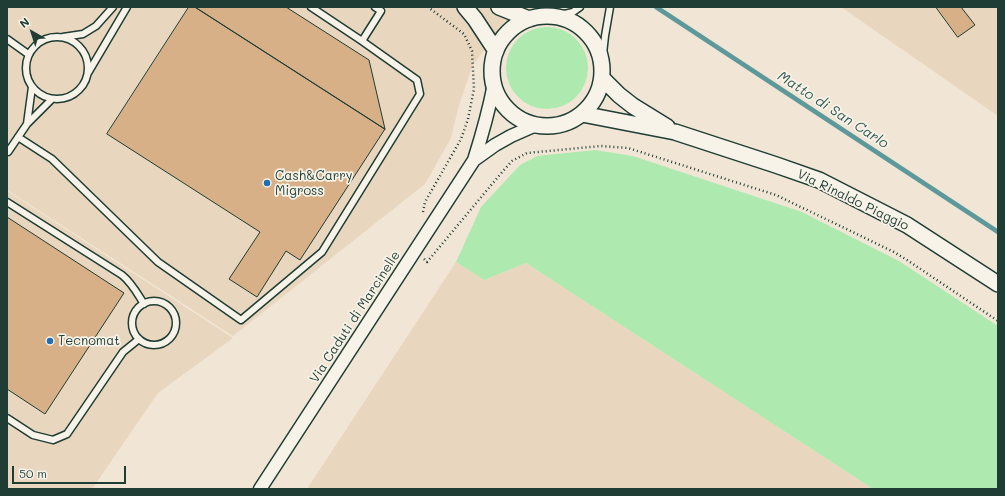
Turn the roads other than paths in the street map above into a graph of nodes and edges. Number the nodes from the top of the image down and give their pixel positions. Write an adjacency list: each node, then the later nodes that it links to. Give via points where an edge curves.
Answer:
1 (113, 7): 11 (lane, via 96,26 82,34)
2 (127, 7): 17 (lane)
3 (311, 7): 13 (lane)
4 (375, 7): 13 (lane, via 381,11)
5 (464, 7): 14 (street)
6 (499, 7): 10 (street)
7 (580, 7): 9 (lane, via 573,12)
8 (610, 7): 16 (lane)
9 (556, 16): 10 (street); 16 (street, via 575,23 590,36 600,53)
10 (529, 19): 14 (street, via 511,29)
11 (62, 37): 15 (lane, via 52,36 42,40); 17 (lane, via 72,40 83,50 88,65)
12 (7, 39): 15 (lane)
13 (362, 41): 26 (lane, via 417,80 420,94 322,252 241,320 158,262 52,159)
14 (496, 51): 19 (street, via 492,67)
15 (28, 54): 20 (lane, via 25,63 26,73)
16 (602, 63): 18 (street)
17 (87, 75): 21 (lane, via 78,91 61,99)
18 (602, 78): 22 (street, via 596,98); 25 (street, Via Rinaldo Piaggio, via 633,106)
19 (494, 84): 24 (street, via 498,97 511,113 523,121); 28 (street, Via Caduti di Marcinelle)
20 (32, 87): 21 (lane, via 42,96); 23 (lane)
21 (52, 99): 23 (lane)
22 (582, 114): 24 (street, via 560,125); 25 (street, Via Rinaldo Piaggio)
23 (27, 124): 26 (lane)
24 (536, 125): 28 (street, Via Caduti di Marcinelle, via 495,145)
25 (675, 132): 30 (street, Via Rinaldo Piaggio, via 819,180 907,225)
26 (18, 137): 27 (lane)
27 (7, 153)
28 (474, 160): 34 (street, Via Caduti di Marcinelle)
29 (7, 202): 31 (lane, via 122,275 133,285)
30 (998, 284)
31 (144, 304): 32 (lane, via 138,308 132,320 135,334); 32 (lane, via 164,304 174,313 176,326 170,339 164,343 151,345)
32 (139, 339): 33 (lane, via 123,352 67,434 53,440 33,435)
33 (7, 418)
34 (260, 489)

